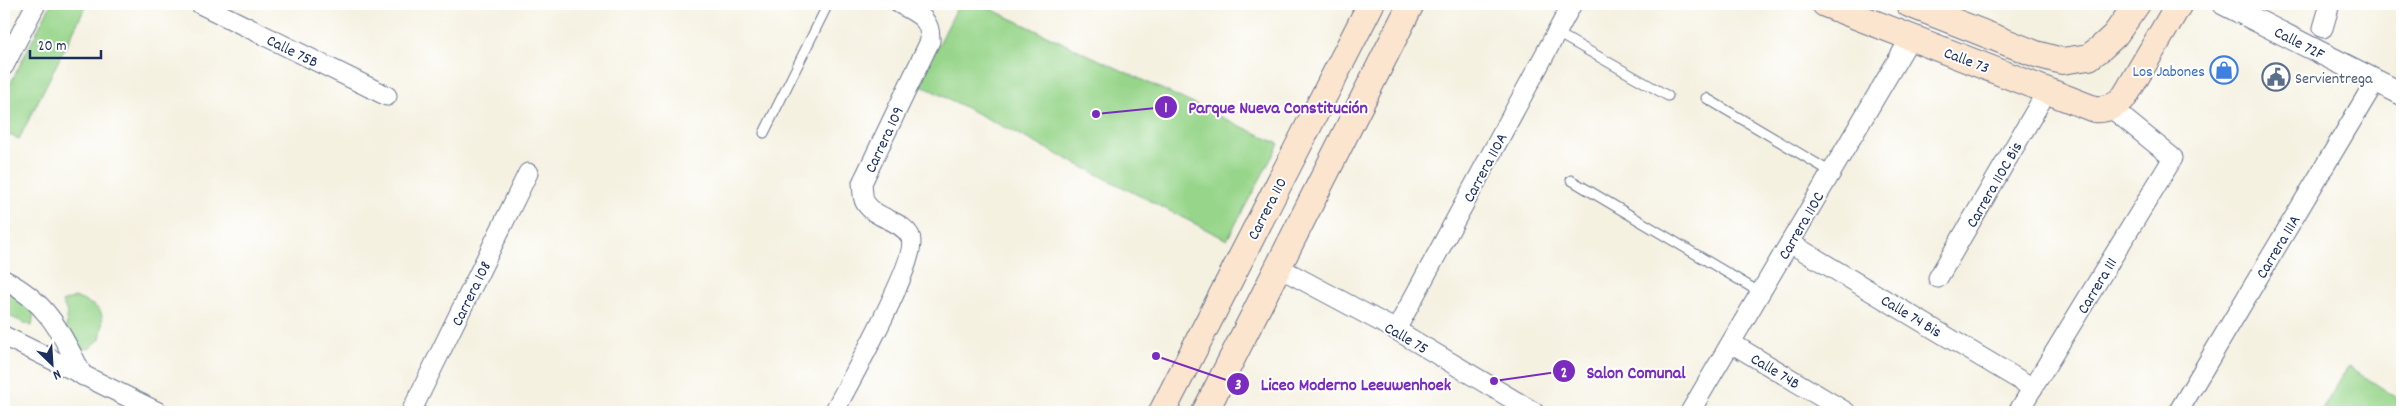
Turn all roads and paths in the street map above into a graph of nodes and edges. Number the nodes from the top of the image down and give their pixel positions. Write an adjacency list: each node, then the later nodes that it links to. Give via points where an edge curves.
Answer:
1 (36, 4): 17 (street)
2 (200, 4): 21 (street, Calle 75B)
3 (828, 4): 25 (lane)
4 (900, 4): 41 (street, Carrera 109, via 926,21 931,29 930,41 862,183 867,206 904,228 911,237 912,246 893,298)
5 (1371, 4): 42 (main road, Carrera 110)
6 (1411, 4): 30 (main road)
7 (1572, 4): 15 (street, Carrera 110A)
8 (1825, 4): 16 (main road, Calle 73)
9 (1909, 4): 10 (main road, Calle 73, via 2053,60 2073,61 2089,56 2115,35)
10 (2137, 4)
11 (2179, 4): 24 (main road, via 2125,96)
12 (2224, 4): 18 (street, Calle 72F)
13 (2330, 4): 14 (street)
14 (2322, 28)
15 (1557, 33): 22 (lane); 34 (street, Carrera 110A)
16 (1911, 37): 19 (main road, Calle 73); 26 (street, Carrera 110C)
17 (4, 66)
18 (2376, 80): 20 (street, Calle 72F); 48 (street, Carrera 111A)
19 (2047, 91): 24 (main road, Calle 73, via 2094,109); 31 (street, Carrera 110C Bis)
20 (2402, 94)
21 (387, 96)
22 (1668, 96)
23 (1706, 98): 26 (lane)
24 (2110, 107): 38 (street, Carrera 111, via 2173,158)
25 (764, 133)
26 (1831, 172): 29 (street, Carrera 110C)
27 (528, 173): 40 (street, Carrera 108)
28 (1571, 180): 33 (lane)
29 (1790, 243): 33 (street, Carrera 110C); 38 (street, Calle 74 Bis)
30 (1278, 267): 34 (street, Calle 75); 43 (main road)
31 (1938, 278)
32 (4, 280): 37 (street, via 45,309)
33 (1761, 293): 36 (street, Carrera 110C)
34 (1396, 330): 44 (street, Calle 75)
35 (4, 336): 37 (street)
36 (1731, 343): 45 (street, Carrera 110C); 46 (street, Calle 74B)
37 (83, 376): 39 (street)
38 (2033, 388): 47 (street, Carrera 111)
39 (158, 412)
40 (411, 412)
41 (834, 412)
42 (1162, 412)
43 (1205, 412)
44 (1534, 412)
45 (1690, 412)
46 (1846, 412)
47 (2018, 412)
48 (2178, 412)

